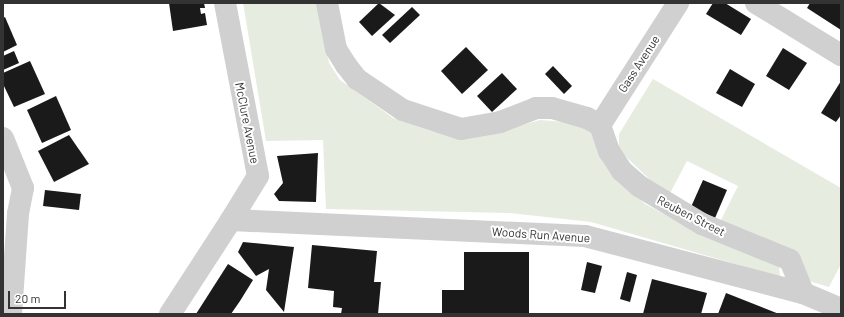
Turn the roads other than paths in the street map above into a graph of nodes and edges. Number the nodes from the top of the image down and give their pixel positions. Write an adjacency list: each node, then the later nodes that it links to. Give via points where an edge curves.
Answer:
1 (225, 3): 9 (street, McClure Avenue, via 258,176)
2 (327, 3): 6 (street, via 336,49 346,65 357,79 403,110 461,129 500,122 536,108 571,112)
3 (678, 3): 6 (street, Gass Avenue)
4 (756, 3): 5 (street)
5 (839, 50)
6 (600, 126): 10 (street, Reuben Street, via 609,151 622,172 639,186 702,224 790,260)
7 (3, 138): 8 (street, via 23,188)
8 (10, 216): 12 (street)
9 (231, 220): 10 (street, Woods Run Avenue, via 584,236); 13 (street, McClure Avenue)
10 (803, 292): 11 (street, Woods Run Avenue)
11 (841, 309)
12 (12, 314)
13 (170, 314)

